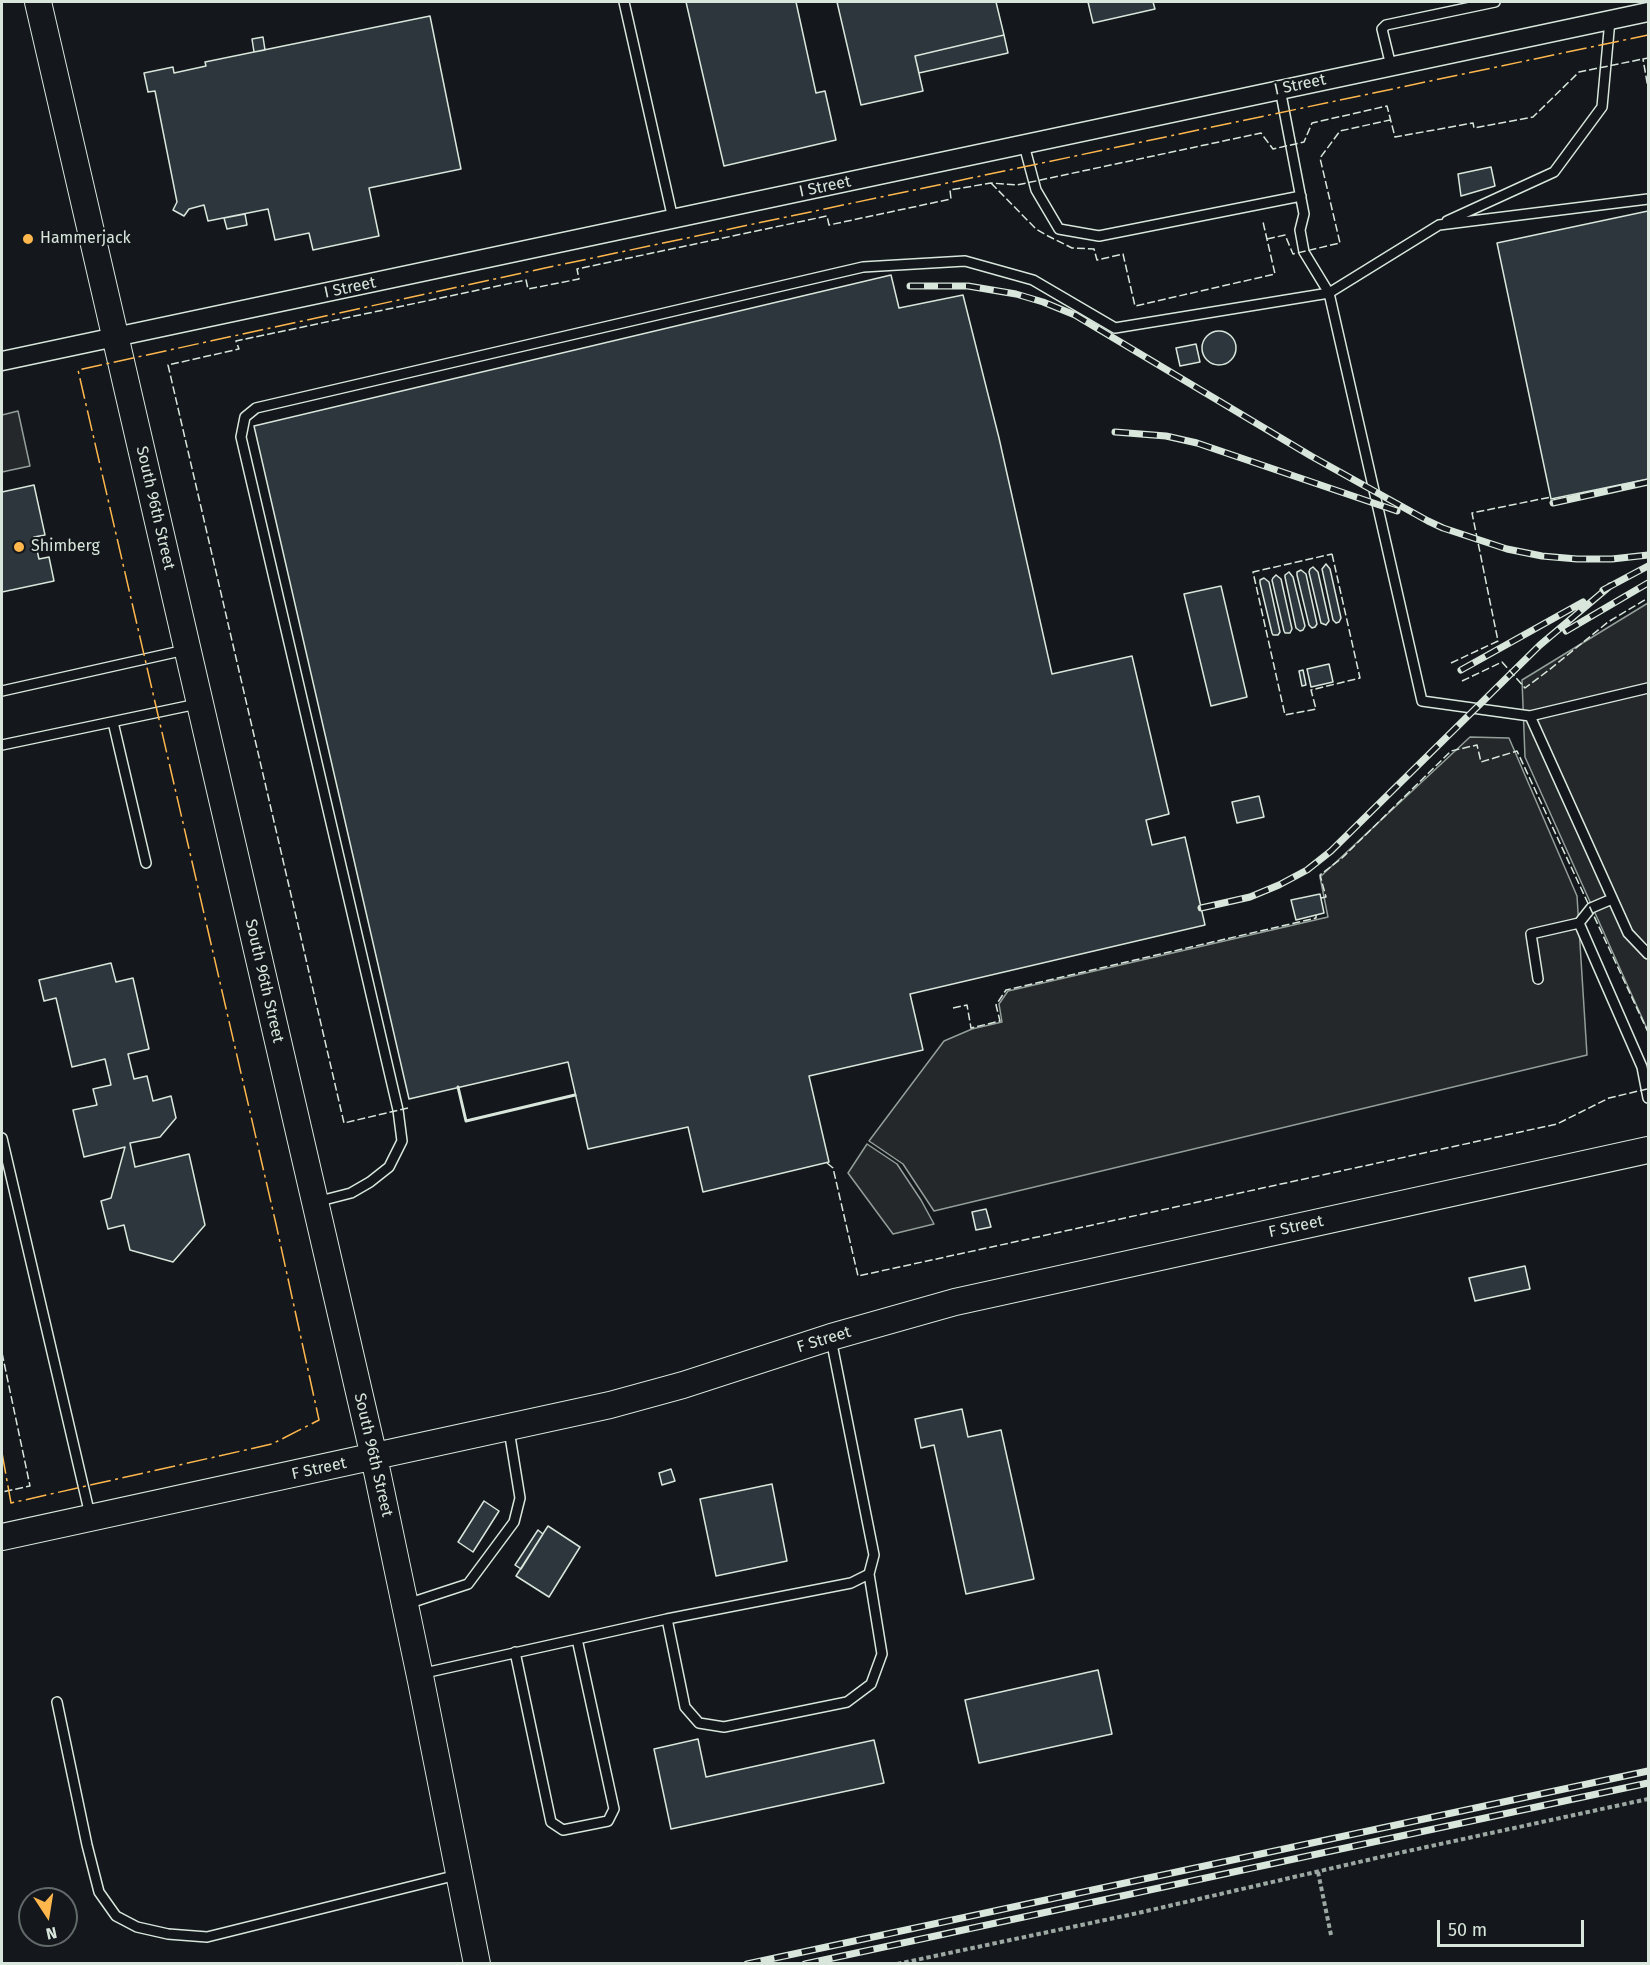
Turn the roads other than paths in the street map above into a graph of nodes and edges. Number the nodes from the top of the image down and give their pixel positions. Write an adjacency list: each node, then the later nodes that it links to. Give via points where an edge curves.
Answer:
1 (38, 2): 14 (street, South 96th Street)
2 (624, 2): 11 (lane)
3 (1495, 2): 6 (lane, via 1386,26 1383,29)
4 (1648, 12): 5 (street, I Street)
5 (1610, 20): 6 (street, I Street); 12 (lane, via 1602,107 1554,172)
6 (1391, 66): 7 (street, I Street)
7 (1280, 89): 8 (street, I Street); 9 (lane)
8 (1024, 145): 9 (lane, via 1036,190 1059,229 1099,236); 11 (street, I Street)
9 (1300, 196): 13 (lane, via 1304,252)
10 (1648, 199): 12 (lane)
11 (673, 219): 14 (street, I Street)
12 (1440, 225): 13 (lane)
13 (1329, 293): 20 (lane, via 1422,701); 31 (lane, via 1114,328 1033,280 965,261 863,267 256,408 245,417 241,437 398,1110 402,1141 389,1167 370,1182 351,1193)
14 (115, 338): 15 (street, I Street); 16 (street, South 96th Street)
15 (2, 361)
16 (188, 650): 18 (lane); 19 (street, South 96th Street)
17 (1648, 688): 20 (lane)
18 (2, 691)
19 (200, 703): 21 (lane); 31 (street, South 96th Street)
20 (1530, 716): 24 (lane)
21 (113, 722): 22 (lane); 23 (lane)
22 (2, 745)
23 (146, 863)
24 (1612, 899): 25 (lane, via 1592,908); 26 (lane, via 1628,933)
25 (1579, 923): 27 (lane, via 1531,934); 28 (lane, via 1642,1067)
26 (1648, 954)
27 (1538, 979)
28 (1648, 1098)
29 (2, 1138): 35 (lane)
30 (1648, 1150): 32 (street, F Street, via 1055,1279)
31 (316, 1203): 34 (street, South 96th Street)
32 (831, 1337): 33 (street, F Street, via 683,1385); 37 (lane, via 874,1555)
33 (509, 1427): 34 (street, F Street); 38 (lane, via 520,1498 514,1522 468,1584)
34 (374, 1457): 35 (street, F Street); 38 (street, South 96th Street)
35 (90, 1518): 36 (street, F Street)
36 (2, 1537)
37 (869, 1574): 39 (lane, via 851,1583); 39 (lane, via 882,1654 871,1684 847,1702 724,1727 699,1723 685,1707)
38 (405, 1605): 42 (street, South 96th Street)
39 (667, 1619): 40 (lane)
40 (576, 1639): 41 (lane); 41 (lane, via 614,1809 608,1821 563,1830 551,1822)
41 (515, 1652): 42 (lane)
42 (420, 1674): 44 (street, South 96th Street)
43 (57, 1702): 44 (lane, via 99,1892 116,1916 137,1927 168,1935 207,1937)
44 (459, 1875): 45 (street, South 96th Street)
45 (477, 1964)

